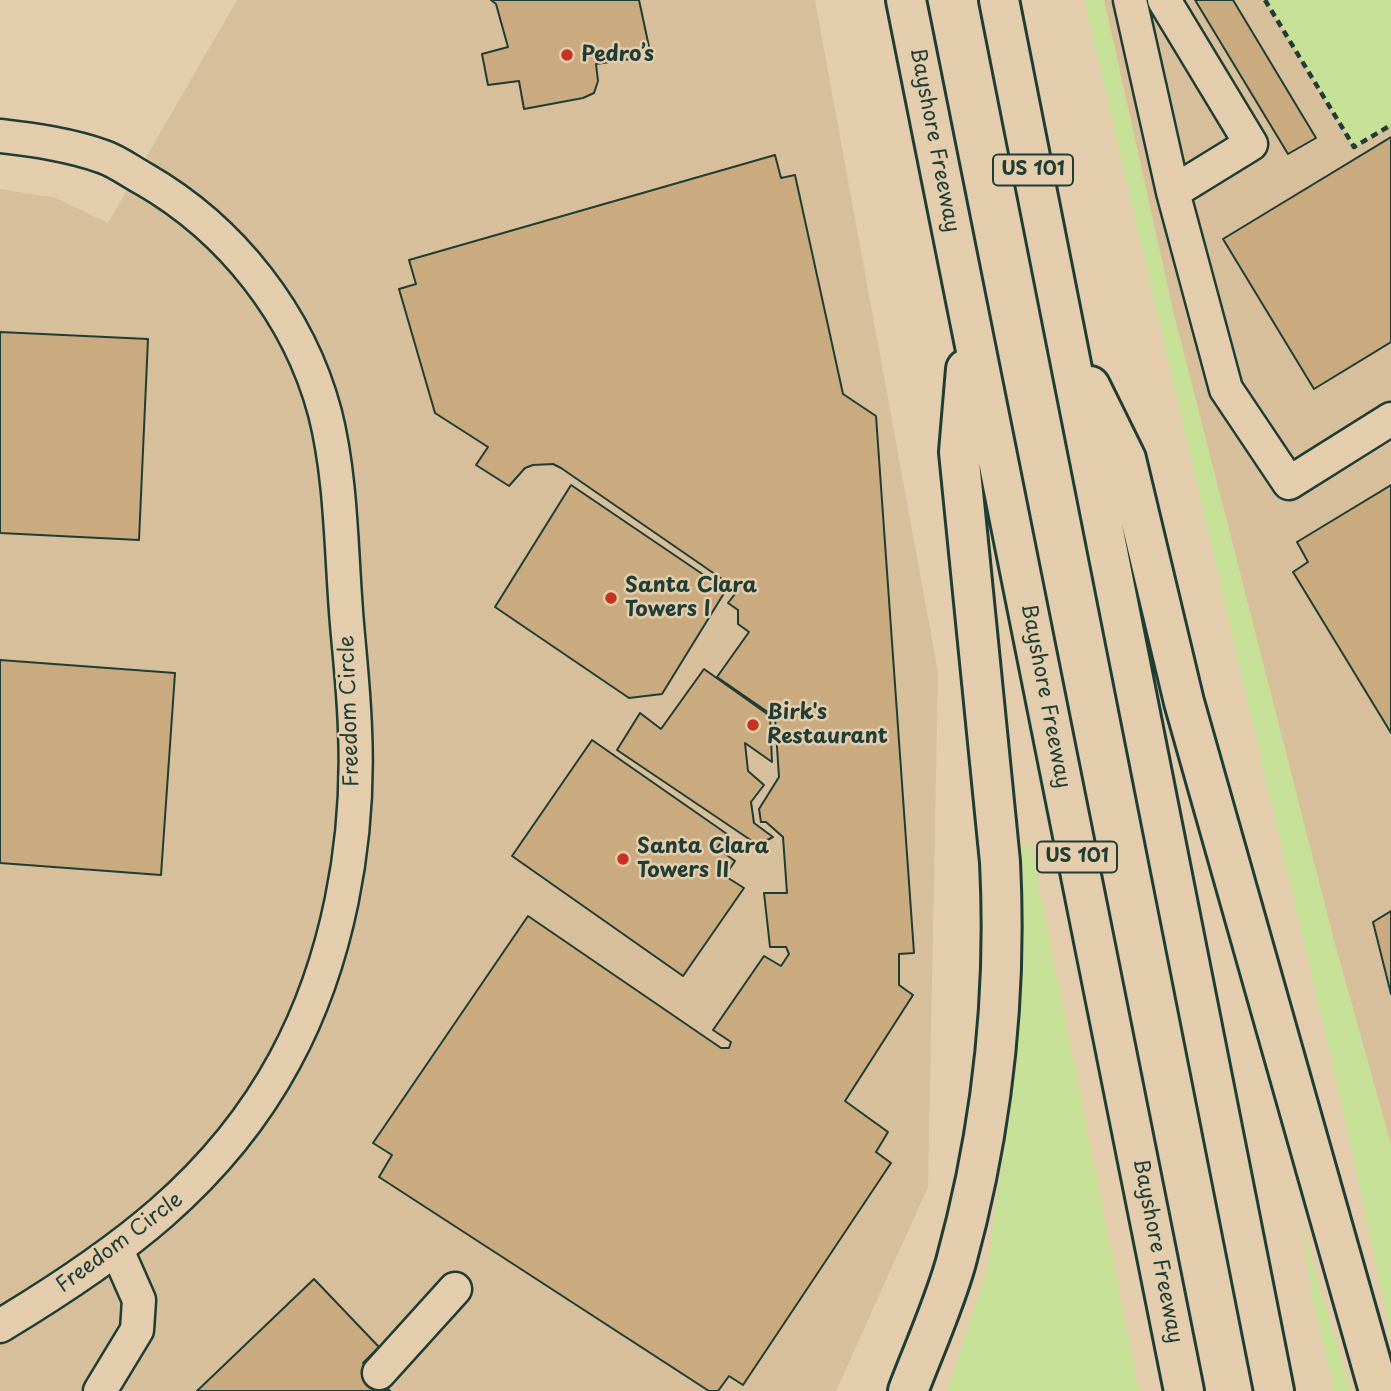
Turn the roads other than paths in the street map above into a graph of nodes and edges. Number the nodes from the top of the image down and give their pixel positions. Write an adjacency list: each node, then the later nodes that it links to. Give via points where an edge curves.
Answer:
1 (906, 0): 7 (highway, Bayshore Freeway / US 101)
2 (999, 0): 8 (highway, US 101)
3 (1130, 0): 6 (street)
4 (1164, 0): 6 (street, via 1251,144)
5 (0, 136): 11 (street, Freedom Circle, via 43,141 106,158 178,198 234,248 284,314 308,365 331,439 356,732 348,870 338,914 310,1006 284,1062 257,1105 192,1187)
6 (1173, 192): 9 (street, via 1226,388 1289,483)
7 (970, 322): 16 (highway, via 959,452 1000,862 1002,990 993,1089 956,1264); 17 (highway, Bayshore Freeway / US 101)
8 (1067, 341): 10 (highway, US 101); 20 (highway, via 1126,459 1184,702)
9 (1391, 419)
10 (1243, 1231): 18 (highway, US 101); 19 (highway)
11 (117, 1250): 13 (street, Freedom Circle); 15 (street, via 138,1300 137,1330)
12 (455, 1289): 14 (street)
13 (0, 1326)
14 (379, 1373)
15 (100, 1391)
16 (908, 1391)
17 (1184, 1391)
18 (1274, 1391)
19 (1284, 1391)
20 (1378, 1391)

